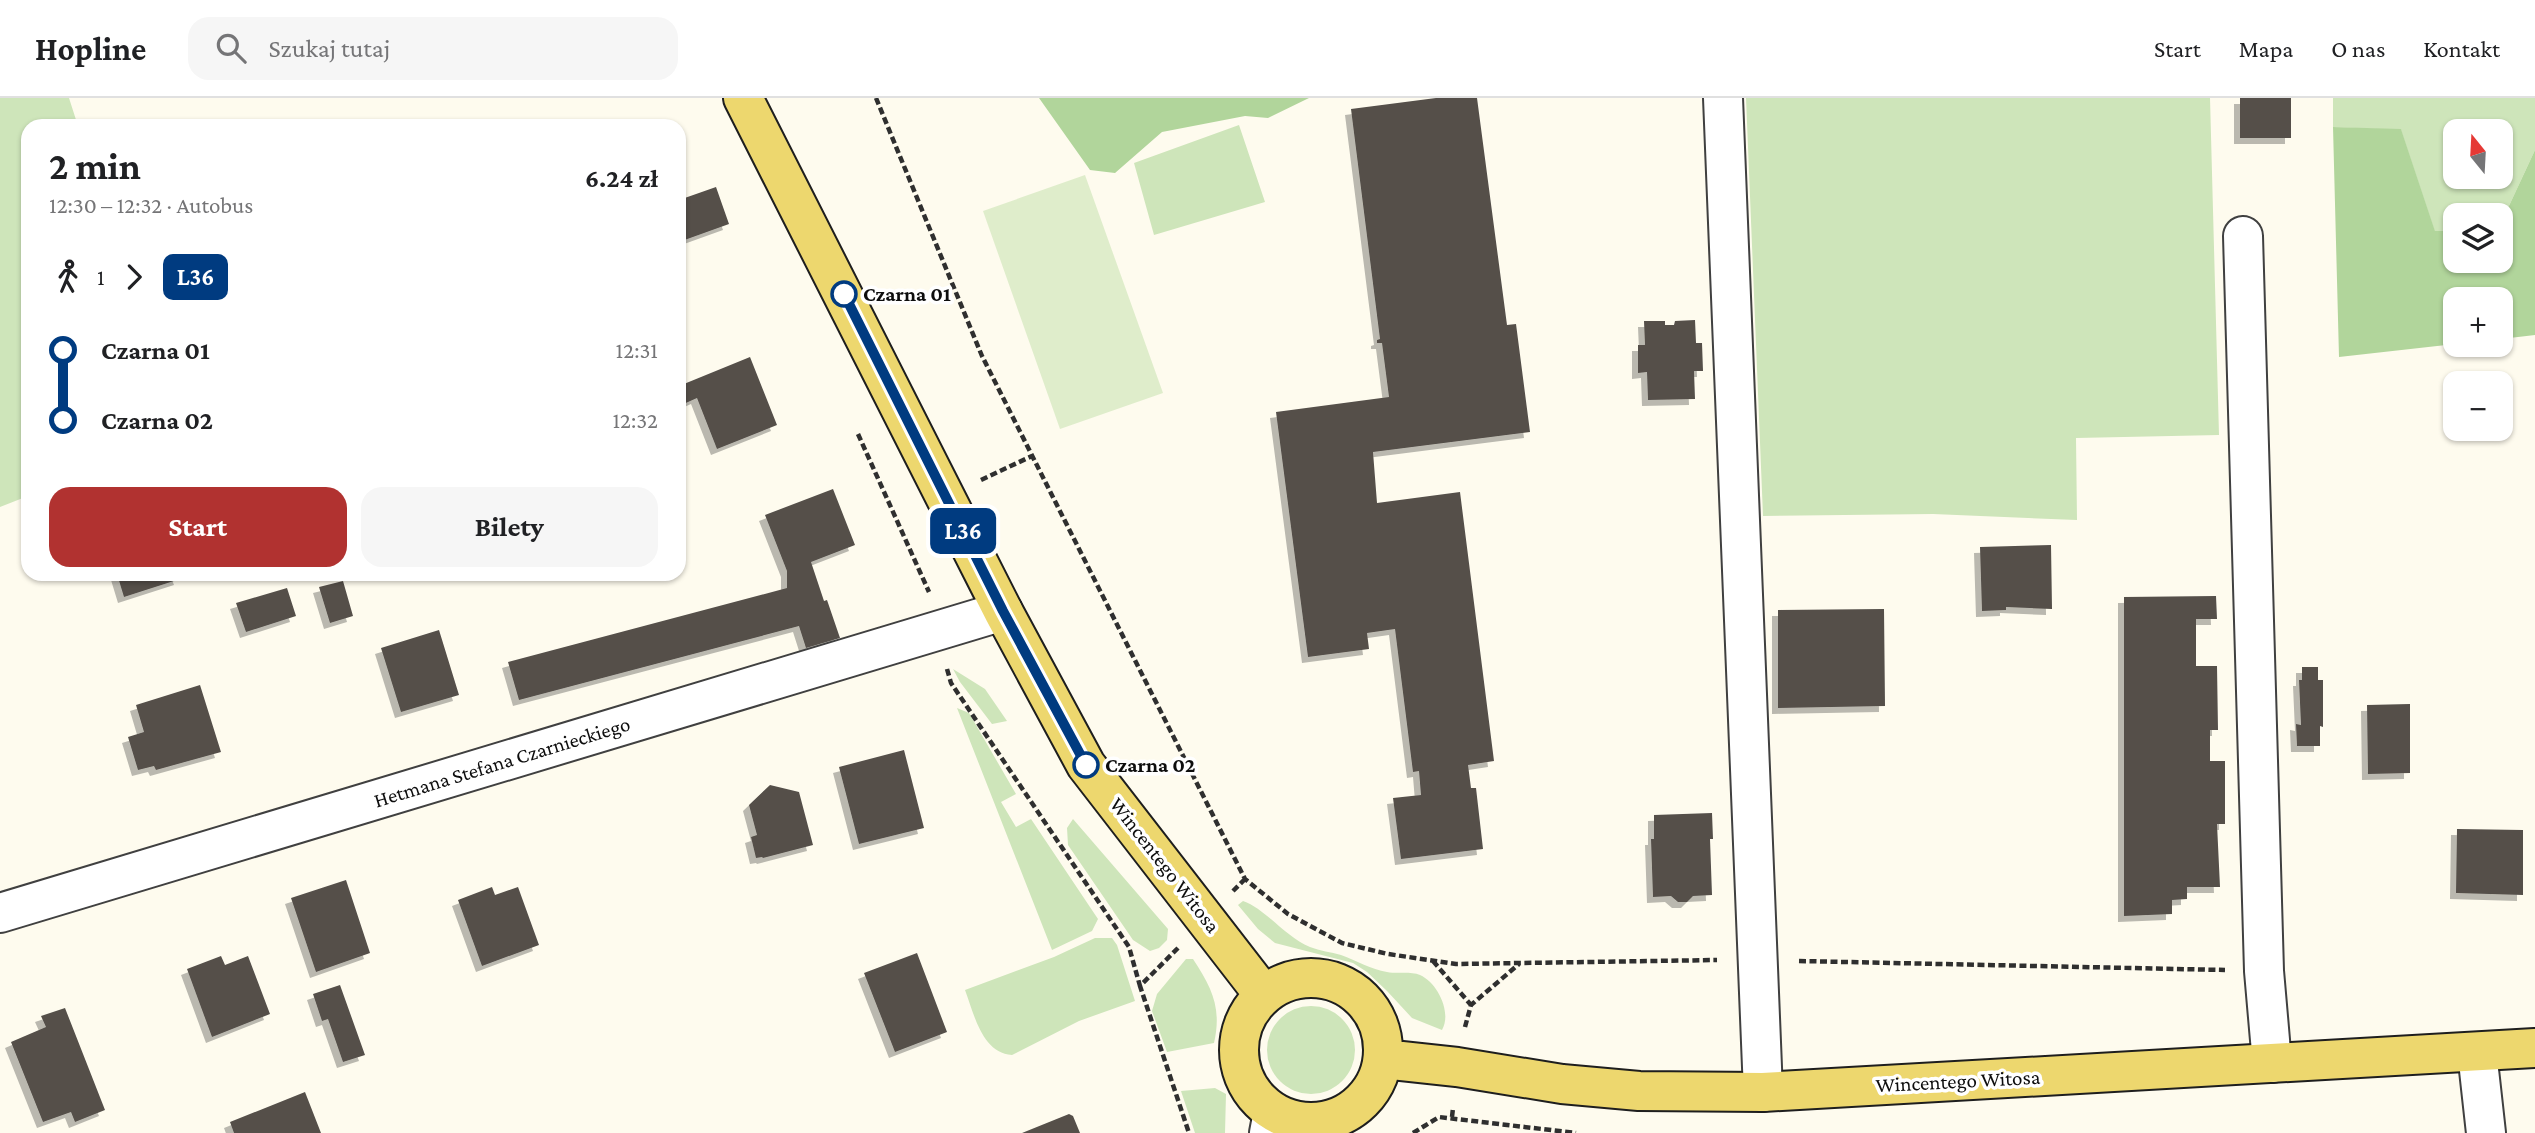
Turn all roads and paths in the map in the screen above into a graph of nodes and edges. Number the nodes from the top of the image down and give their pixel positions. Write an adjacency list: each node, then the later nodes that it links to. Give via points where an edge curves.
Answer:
1 (743, 98): 6 (main road, Wincentego Witosa)
2 (876, 98): 8 (path, via 982,356)
3 (1723, 98): 12 (street)
4 (2244, 236): 13 (street)
5 (858, 434): 7 (path, via 928,589)
6 (1003, 611): 7 (street, Hetmana Stefana Czarnieckiego); 10 (main road, Wincentego Witosa, via 1086,765)
7 (937, 631): 9 (street, Hetmana Stefana Czarnieckiego); 14 (path, via 951,683 1129,947)
8 (1245, 879): 10 (path); 11 (path, via 1288,914 1342,943)
9 (0, 913)
10 (1207, 919): 14 (path); 15 (main road, Wincentego Witosa)
11 (1432, 960): 12 (path, via 1456,964); 16 (path)
12 (1757, 960): 13 (path); 21 (street)
13 (2264, 971): 20 (street)
14 (1140, 986): 23 (path)
15 (1264, 995): 19 (main road, via 1286,982 1334,981 1356,993 1373,1011 1382,1034); 22 (main road, via 1241,1033 1239,1055 1244,1077)
16 (1471, 1005)
17 (2535, 1048): 18 (main road, Wincentego Witosa)
18 (2477, 1052): 20 (main road, Wincentego Witosa); 26 (street)
19 (1383, 1059): 21 (main road, Wincentego Witosa, via 1639,1091); 22 (main road, via 1376,1082 1362,1101 1342,1115 1319,1122)
20 (2272, 1063): 21 (main road, Wincentego Witosa)
21 (1762, 1091)
22 (1271, 1122)
23 (1189, 1133)
24 (1413, 1133): 25 (path, via 1439,1117)
25 (1576, 1133)
26 (2486, 1133)

